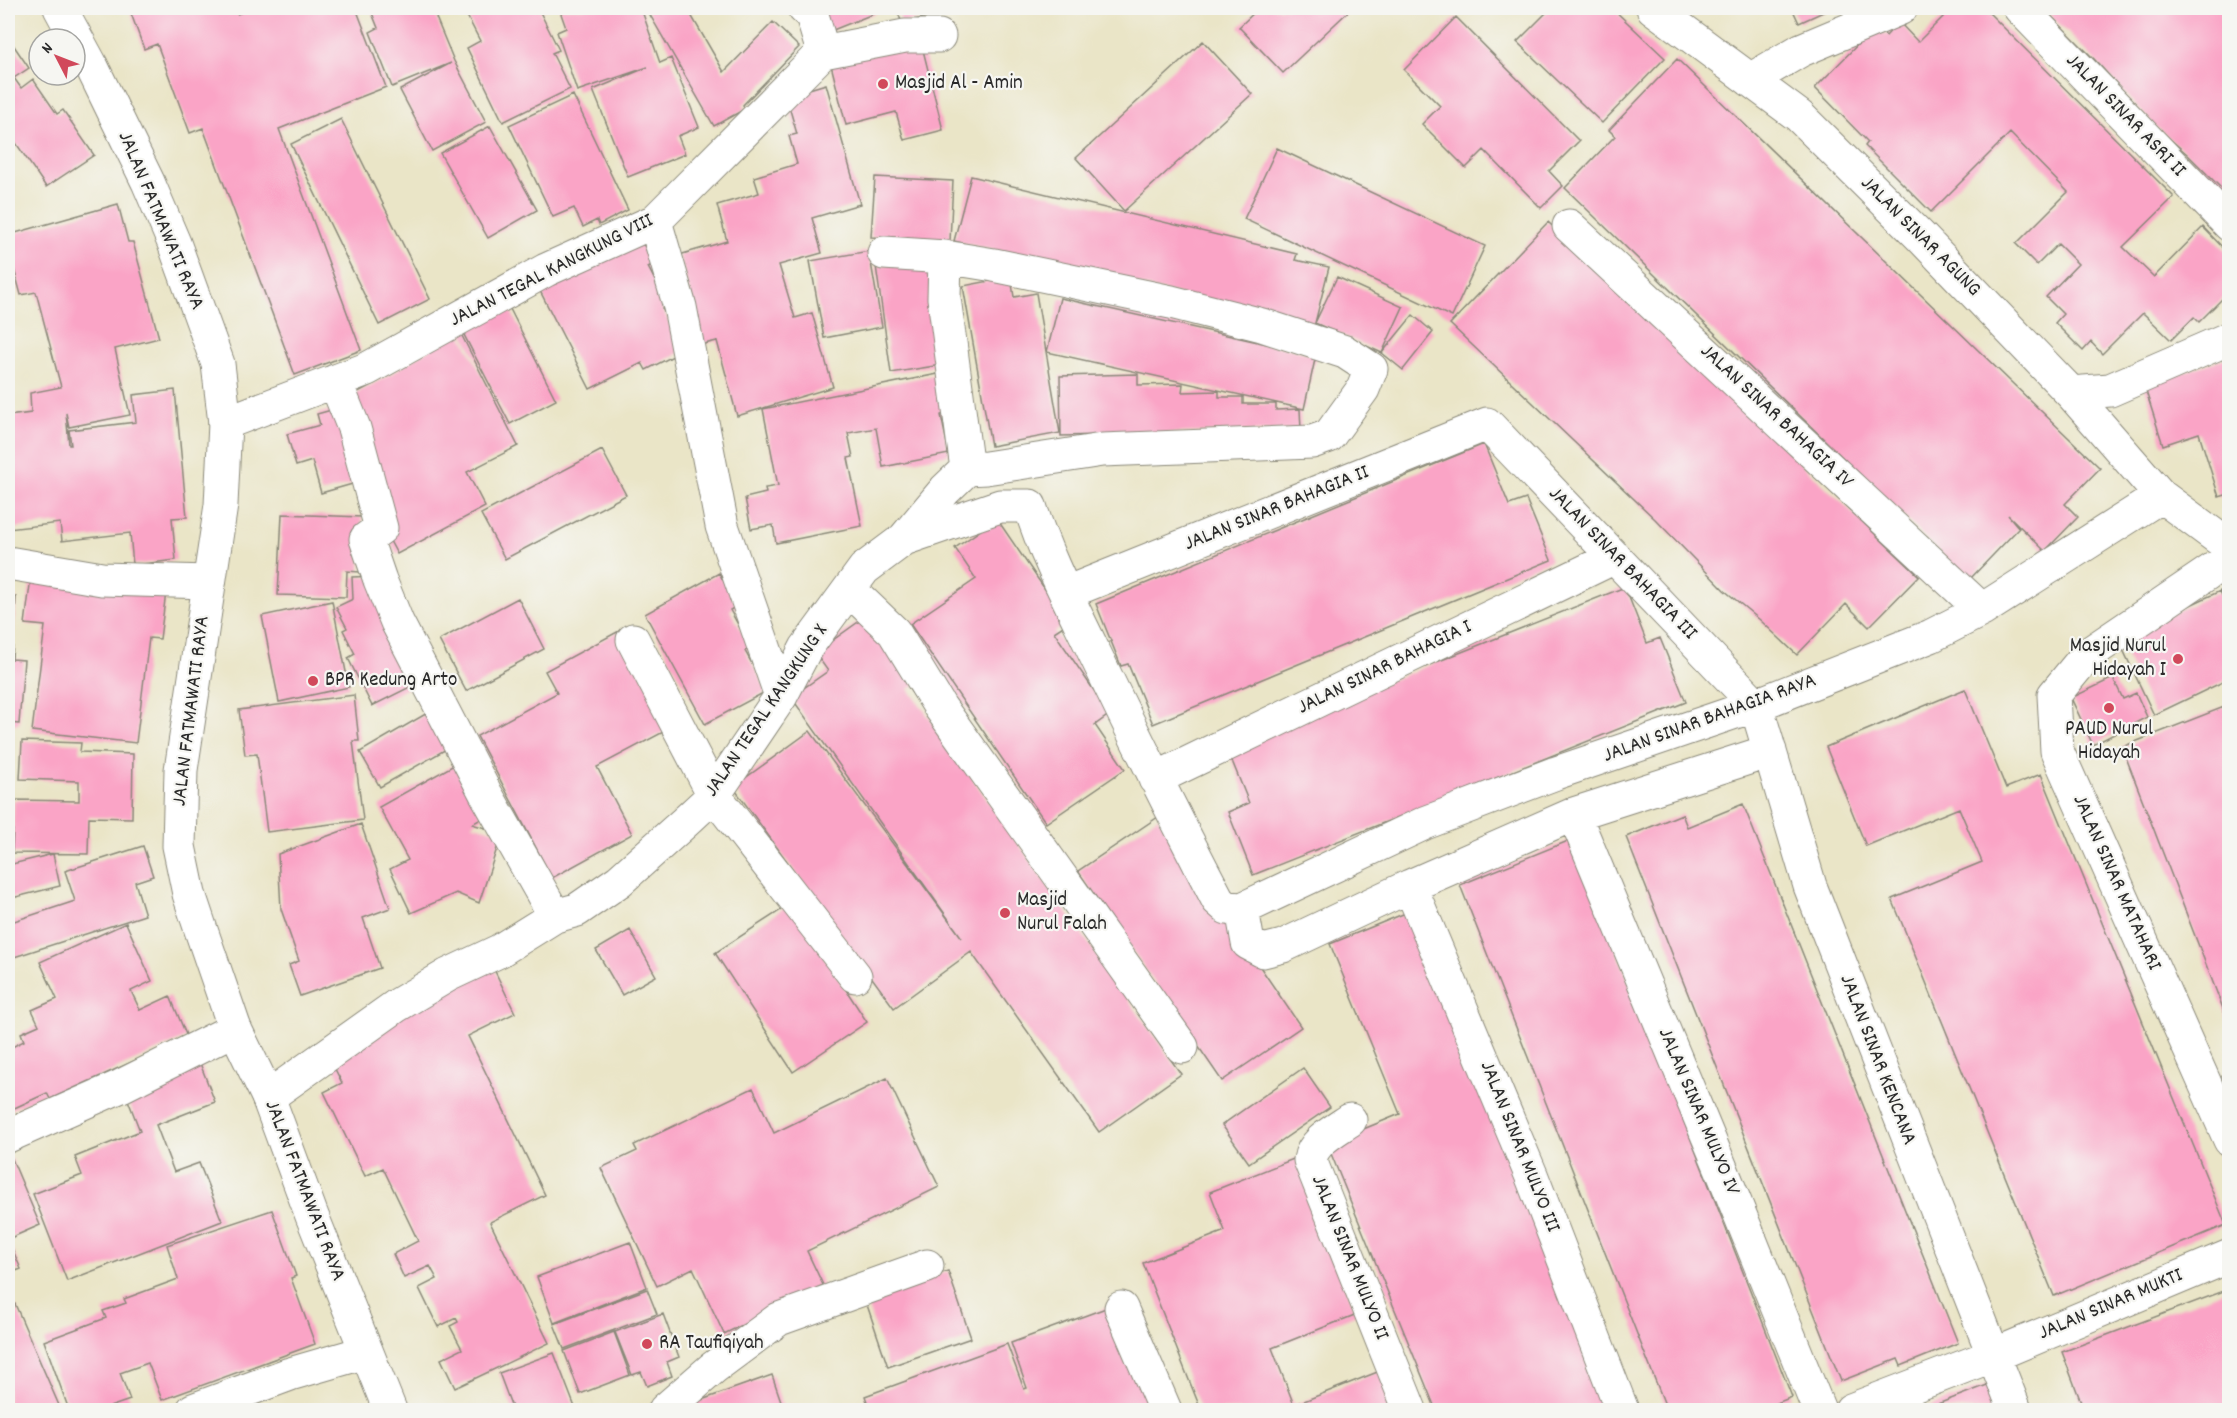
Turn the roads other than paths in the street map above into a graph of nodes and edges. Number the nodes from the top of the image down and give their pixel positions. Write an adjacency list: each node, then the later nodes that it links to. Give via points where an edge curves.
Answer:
1 (60, 8): 17 (street, JALAN FATMAWATI RAYA, via 91,65 174,243 218,364)
2 (804, 8): 7 (street, via 812,15)
3 (1653, 8): 8 (street, JALAN SINAR AGUNG)
4 (1901, 8): 8 (street, via 1801,50)
5 (2020, 8): 10 (street, JALAN SINAR ASRI II)
6 (939, 36): 7 (street, via 905,36)
7 (823, 52): 9 (street, JALAN TEGAL KANGKUNG VIII)
8 (1750, 80): 16 (street, JALAN SINAR AGUNG, via 1799,116)
9 (656, 221): 15 (street, JALAN TEGAL KANGKUNG VIII, via 546,270 367,369); 31 (street, via 680,307 722,526)
10 (2229, 225)
11 (1569, 226): 29 (street, JALAN SINAR BAHAGIA IV)
12 (884, 253): 13 (street)
13 (945, 257): 19 (street, via 944,298); 19 (street, via 1170,302 1262,325 1345,352 1371,369 1363,389 1329,436 1312,442 1102,450)
14 (2229, 338): 16 (street, via 2110,390)
15 (335, 381): 17 (street, JALAN TEGAL KANGKUNG VIII); 39 (street, via 354,428 381,528 366,538 380,580 486,794)
16 (2071, 393): 20 (street, JALAN SINAR AGUNG)
17 (225, 423): 26 (street, JALAN FATMAWATI RAYA, via 221,505)
18 (1487, 424): 23 (street, JALAN SINAR BAHAGIA III); 28 (street, JALAN SINAR BAHAGIA II)
19 (967, 469): 21 (street, JALAN TEGAL KANGKUNG X)
20 (2161, 496): 22 (street, JALAN SINAR AGUNG); 29 (street, JALAN SINAR BAHAGIA RAYA)
21 (904, 539): 27 (street, JALAN TEGAL KANGKUNG X, via 864,569); 28 (street, via 1000,506 1030,506)
22 (2229, 547)
23 (1615, 557): 32 (street, JALAN SINAR BAHAGIA III); 34 (street, JALAN SINAR BAHAGIA I)
24 (2229, 558): 46 (street, JALAN SINAR MATAHARI, via 2087,655 2054,695 2057,751)
25 (8, 562): 26 (street, via 102,579)
26 (209, 582): 41 (street, JALAN FATMAWATI RAYA, via 181,770 180,846 189,894)
27 (849, 590): 31 (street, JALAN TEGAL KANGKUNG X, via 806,648); 42 (street, via 894,632 940,707)
28 (1066, 593): 34 (street)
29 (1982, 610): 32 (street, JALAN SINAR BAHAGIA RAYA, via 1931,636)
30 (633, 640): 35 (street)
31 (781, 696): 35 (street, JALAN TEGAL KANGKUNG X)
32 (1756, 705): 33 (street, JALAN SINAR KENCANA); 38 (street, JALAN SINAR BAHAGIA RAYA, via 1556,773 1425,823)
33 (1770, 752): 36 (street); 51 (street, JALAN SINAR KENCANA, via 1810,886)
34 (1155, 778): 38 (street, via 1218,900 1227,908)
35 (714, 795): 39 (street, JALAN TEGAL KANGKUNG X, via 619,881 577,910); 40 (street)
36 (1574, 814): 37 (street); 58 (street, JALAN SINAR MULYO IV)
37 (1410, 886): 38 (street, via 1283,946 1263,951 1248,943); 57 (street, JALAN SINAR MULYO III, via 1533,1177)
38 (1242, 909)
39 (555, 916): 43 (street, JALAN TEGAL KANGKUNG X, via 396,1006)
40 (855, 976)
41 (235, 1029): 43 (street, JALAN FATMAWATI RAYA); 45 (street)
42 (1182, 1047)
43 (268, 1097): 50 (street, JALAN FATMAWATI RAYA)
44 (1350, 1120): 56 (street, JALAN SINAR MULYO II, via 1317,1144 1310,1160)
45 (8, 1136)
46 (2229, 1140)
47 (2229, 1256): 51 (street, JALAN SINAR MUKTI)
48 (927, 1266): 54 (street, via 779,1319)
49 (1121, 1308): 55 (street)
50 (366, 1352): 52 (street, via 290,1374); 53 (street, JALAN FATMAWATI RAYA)
51 (1994, 1355): 59 (street, JALAN SINAR MUKTI); 60 (street, JALAN SINAR KENCANA)
52 (193, 1410)
53 (390, 1410)
54 (665, 1410)
55 (1165, 1410)
56 (1410, 1410)
57 (1622, 1410)
58 (1819, 1410)
59 (1851, 1410)
60 (2015, 1410)

